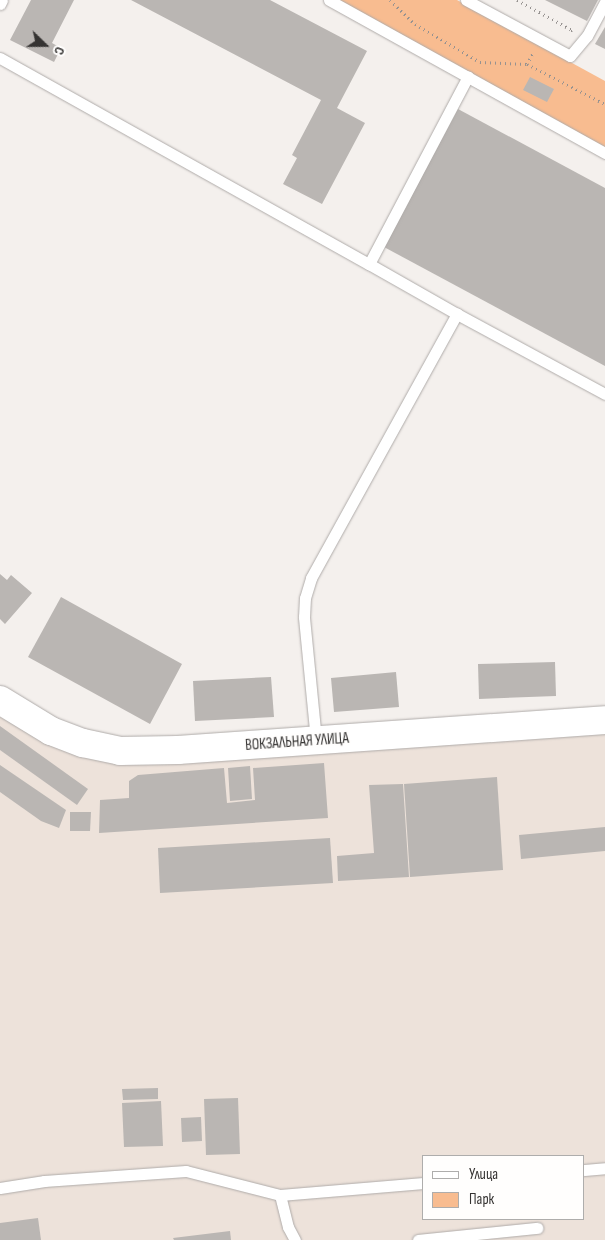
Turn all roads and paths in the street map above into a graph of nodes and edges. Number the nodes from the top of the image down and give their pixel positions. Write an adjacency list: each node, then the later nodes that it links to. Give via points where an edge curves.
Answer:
1 (2, 0): 6 (lane)
2 (329, 0): 8 (lane)
3 (390, 0): 9 (path, via 415,24 480,62 527,64)
4 (466, 0): 5 (lane, via 570,56 587,36)
5 (605, 2)
6 (0, 4)
7 (0, 58): 11 (lane)
8 (468, 76): 10 (lane); 11 (lane)
9 (605, 104)
10 (605, 153)
11 (369, 264): 12 (lane)
12 (457, 314): 13 (lane); 16 (lane, via 311,578 304,617)
13 (605, 394)
14 (0, 700): 16 (street, ВОКЗАЛЬНАЯ УЛИЦА, via 51,731 83,743 120,751)
15 (605, 720): 16 (street, ВОКЗАЛЬНАЯ УЛИЦА)
16 (316, 740)
17 (605, 1168): 18 (lane)
18 (585, 1170)
19 (422, 1183): 21 (lane)
20 (0, 1188): 21 (lane, via 44,1181 186,1171)
21 (280, 1195): 23 (lane, via 288,1227)
22 (537, 1228): 24 (lane)
23 (295, 1240)
24 (418, 1240)

